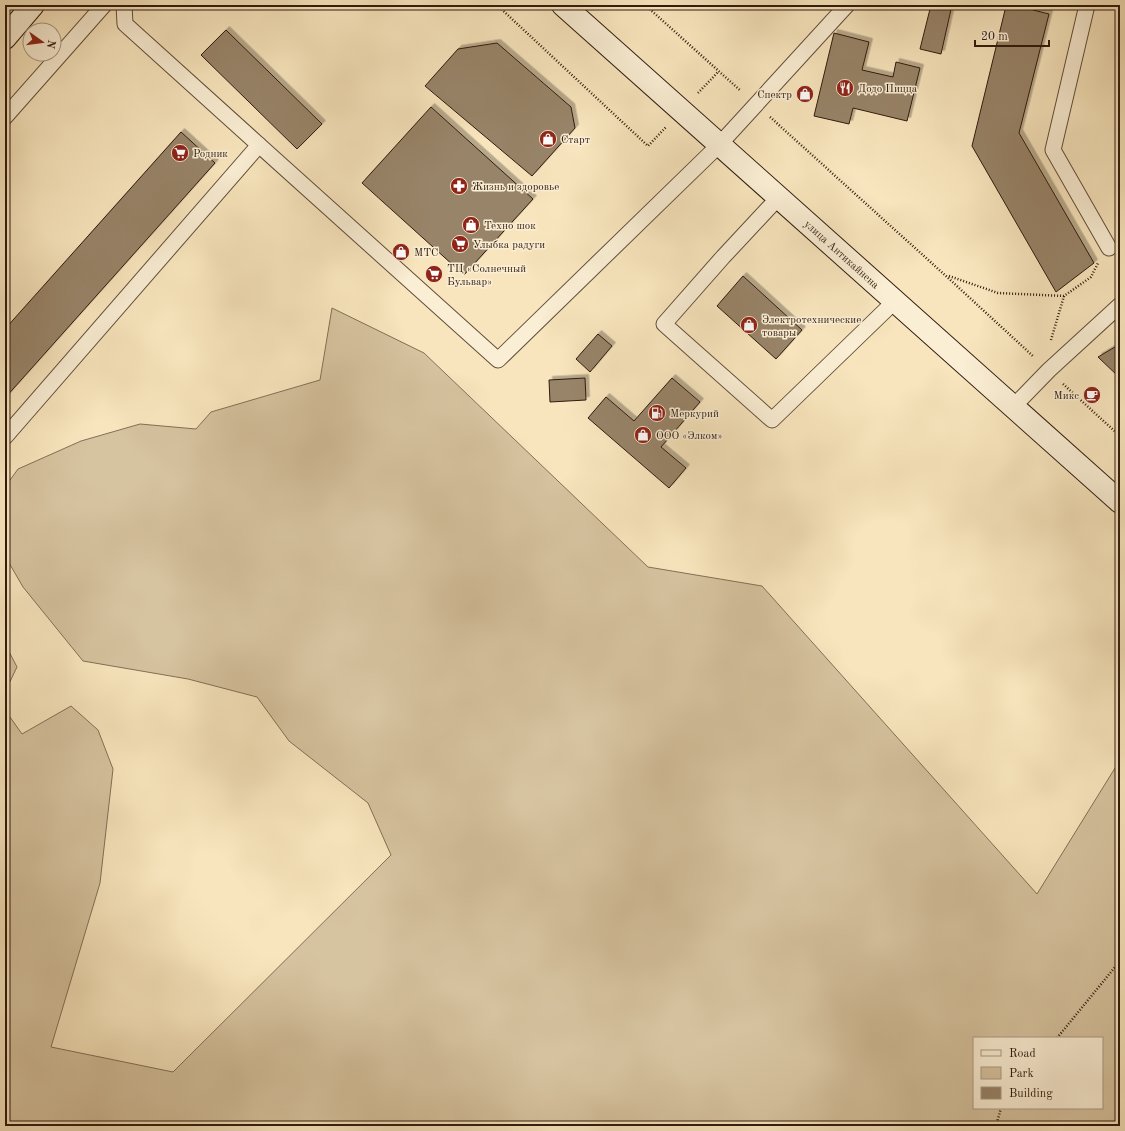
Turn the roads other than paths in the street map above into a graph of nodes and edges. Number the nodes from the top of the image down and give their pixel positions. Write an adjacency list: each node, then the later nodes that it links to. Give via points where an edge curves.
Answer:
1 (33, 5): 7 (main road)
2 (104, 5): 8 (lane)
3 (124, 5): 9 (lane, via 125,24)
4 (563, 5): 10 (main road, улица Антикайнена)
5 (847, 5): 10 (lane)
6 (1087, 5): 12 (lane, via 1053,150)
7 (5, 38)
8 (5, 117)
9 (259, 145): 10 (lane, via 498,360); 16 (lane)
10 (719, 145): 11 (main road, улица Антикайнена)
11 (779, 197): 13 (main road, улица Антикайнена); 13 (lane, via 664,324 772,420)
12 (1105, 253)
13 (895, 301): 15 (main road, улица Антикайнена)
14 (1120, 305): 15 (lane, via 1046,368)
15 (1013, 406): 17 (main road, улица Антикайнена)
16 (5, 437)
17 (1120, 502)

